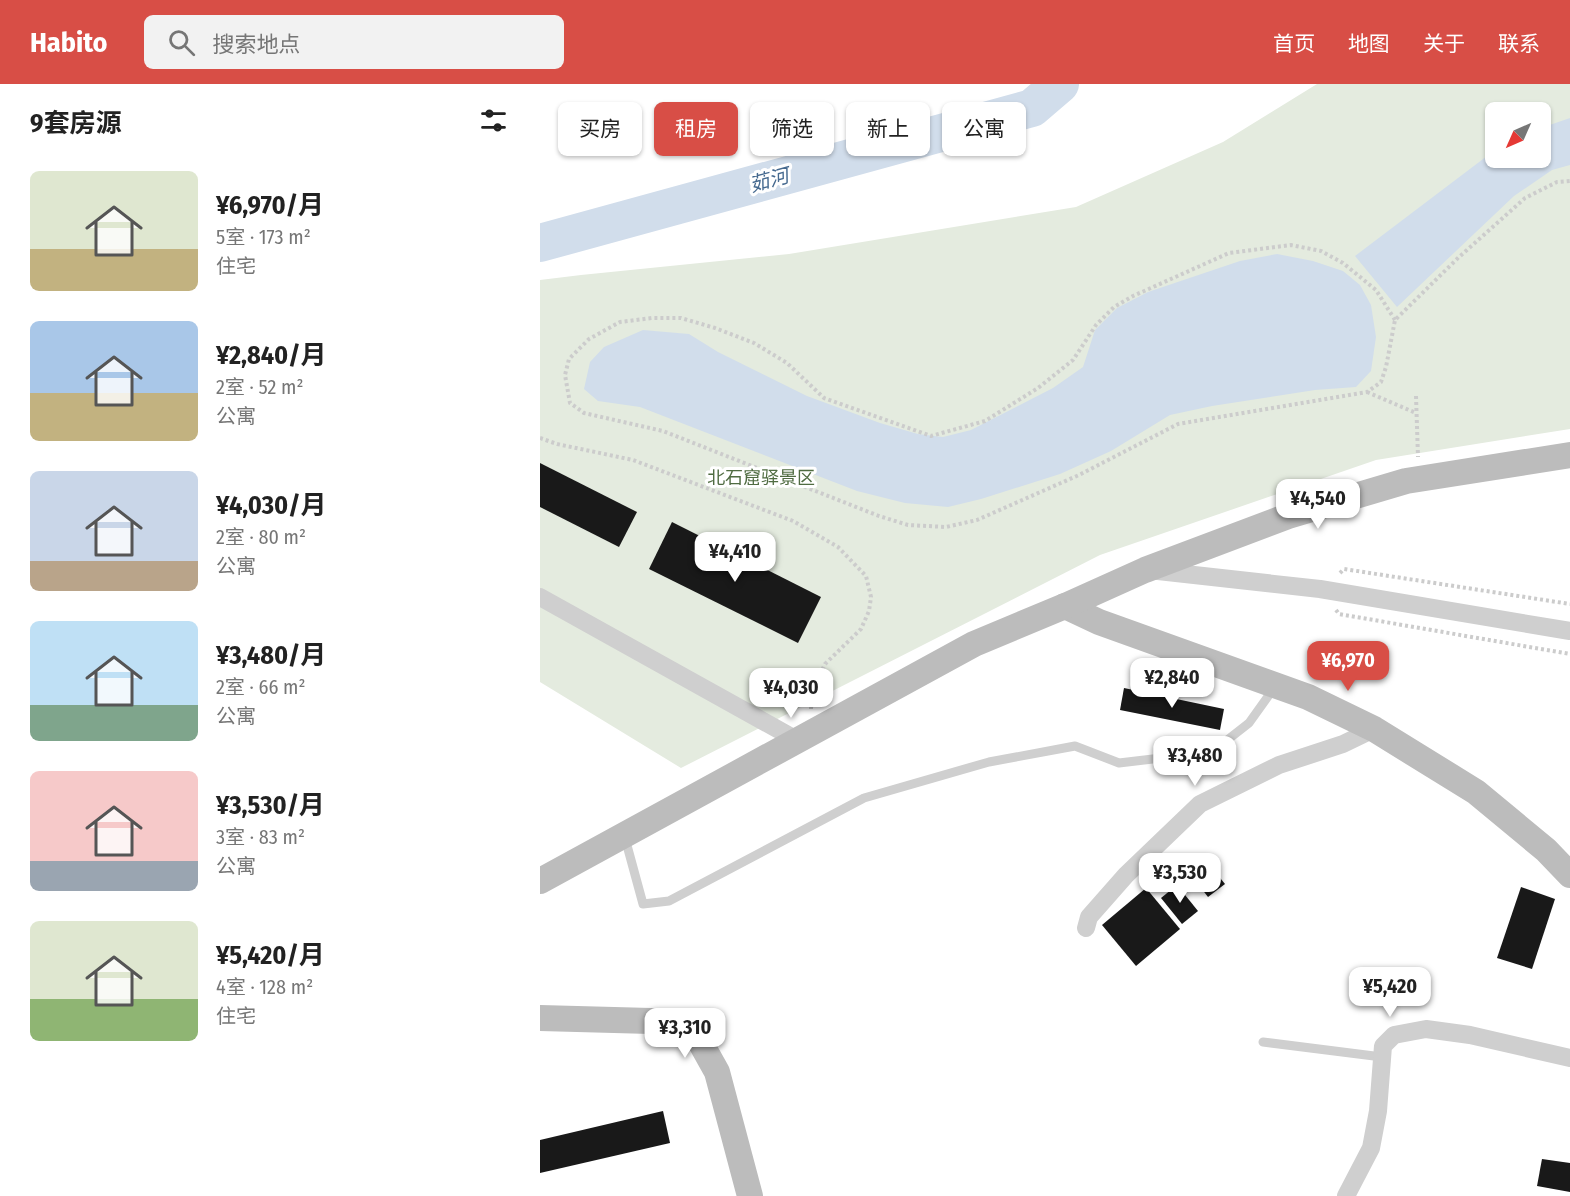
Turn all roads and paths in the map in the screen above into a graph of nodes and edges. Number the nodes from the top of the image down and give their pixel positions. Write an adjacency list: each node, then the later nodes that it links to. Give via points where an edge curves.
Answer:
1 (1570, 181): 2 (path, via 1557,182 1525,198)
2 (1395, 320): 3 (path, via 1381,382); 3 (path, via 1376,290 1321,251 1291,245 1229,253 1114,307 1096,325 1073,360 1038,388 985,421 931,436 824,398 787,363 754,343 681,318 620,322 589,339 569,359 565,375 570,403 584,413 663,431 898,522 946,527 977,520 1028,498 1178,423)
3 (1367, 392): 5 (path)
4 (1416, 396): 5 (path)
5 (1416, 413): 8 (path)
6 (540, 438): 17 (path, via 633,460 793,521 838,547 866,576 871,597 869,611 861,628 825,664 812,692)
7 (1570, 455): 8 (street)
8 (1419, 479): 9 (street, via 1288,516)
9 (1145, 570): 10 (street); 13 (street)
10 (1320, 589): 12 (path, via 1344,569); 14 (street)
11 (540, 597): 17 (street)
12 (1570, 604)
13 (1065, 606): 15 (street); 17 (street, via 974,644)
14 (1570, 631)
15 (1276, 686): 16 (street); 18 (lane, via 1249,723 1212,752 1119,763 1075,746 989,762 864,798 669,901 643,904)
16 (1374, 729): 19 (street, via 1476,792); 21 (street, via 1343,744 1278,765 1200,804 1126,875 1089,918)
17 (808, 735): 18 (street)
18 (624, 835): 20 (street)
19 (1570, 875)
20 (540, 881)
21 (1086, 928)
22 (540, 1018): 26 (street, via 651,1021 698,1038 717,1072)
23 (1263, 1042): 24 (lane)
24 (1382, 1057): 25 (street, via 1383,1046 1394,1035 1426,1029); 27 (street, via 1371,1148)
25 (1570, 1058)
26 (750, 1196)
27 (1346, 1196)

